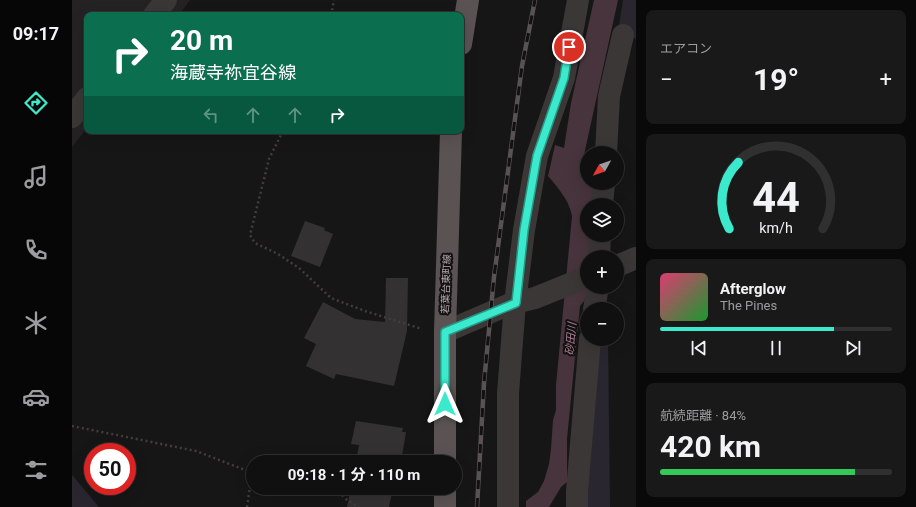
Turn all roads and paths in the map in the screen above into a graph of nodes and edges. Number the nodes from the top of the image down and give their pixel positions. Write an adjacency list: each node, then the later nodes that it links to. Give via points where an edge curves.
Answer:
1 (166, 0): 5 (street)
2 (334, 0): 6 (path)
3 (468, 0): 7 (main road)
4 (578, 0): 17 (street, via 564,78 537,156 524,230)
5 (156, 12)
6 (332, 12)
7 (464, 25)
8 (623, 35): 13 (street, via 609,96)
9 (84, 102): 10 (street)
10 (72, 117)
11 (282, 134): 18 (path, via 269,159 250,235 255,242 299,268 331,298 419,329)
12 (451, 134): 18 (main road, 若葉台東町線)
13 (606, 146)
14 (636, 258): 15 (street)
15 (624, 263)
16 (580, 280): 17 (street)
17 (525, 300): 18 (street); 29 (street, via 508,393)
18 (445, 332): 21 (main road, 若葉台東町線)
19 (589, 346): 30 (street)
20 (72, 426): 22 (path, via 196,451)
21 (445, 455)
22 (246, 471)
23 (248, 495): 26 (path)
24 (341, 495): 27 (path)
25 (445, 495): 28 (main road)
26 (246, 507)
27 (359, 507)
28 (445, 507)
29 (508, 507)
30 (577, 507)

